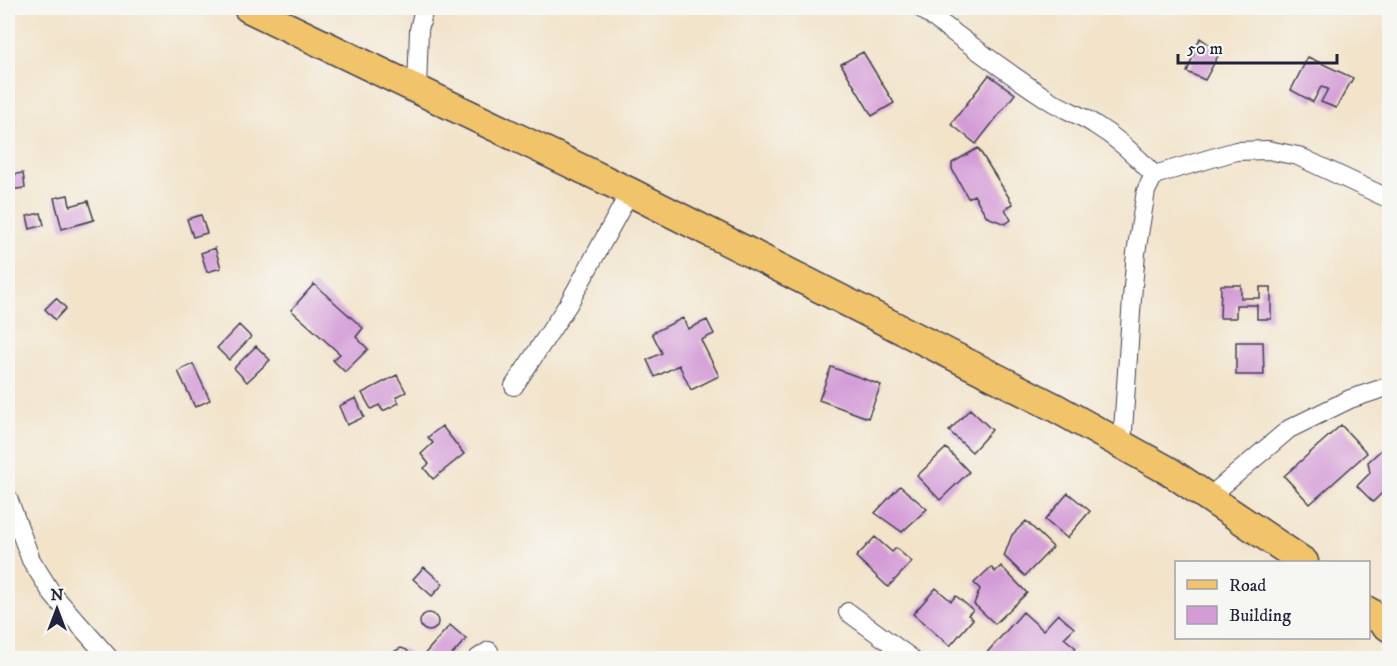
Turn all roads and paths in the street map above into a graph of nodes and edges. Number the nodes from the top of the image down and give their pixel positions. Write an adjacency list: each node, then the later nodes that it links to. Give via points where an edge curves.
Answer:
1 (248, 8): 4 (main road)
2 (424, 8): 4 (street, via 419,30)
3 (921, 8): 5 (street, via 1052,102 1118,140)
4 (417, 89): 6 (main road)
5 (1154, 175): 7 (street, via 1236,151 1268,150 1298,156); 10 (street, via 1146,191 1136,253)
6 (630, 192): 8 (street, via 569,303); 10 (main road)
7 (1389, 198)
8 (514, 386)
9 (1389, 386): 11 (street, via 1350,399 1289,429)
10 (1122, 445): 11 (main road)
11 (1209, 497): 13 (main road)
12 (8, 498): 17 (street, via 31,560 53,595)
13 (1303, 561)
14 (848, 612): 18 (street)
15 (1370, 613): 16 (main road)
16 (1389, 628)
17 (109, 658)
18 (911, 658)

